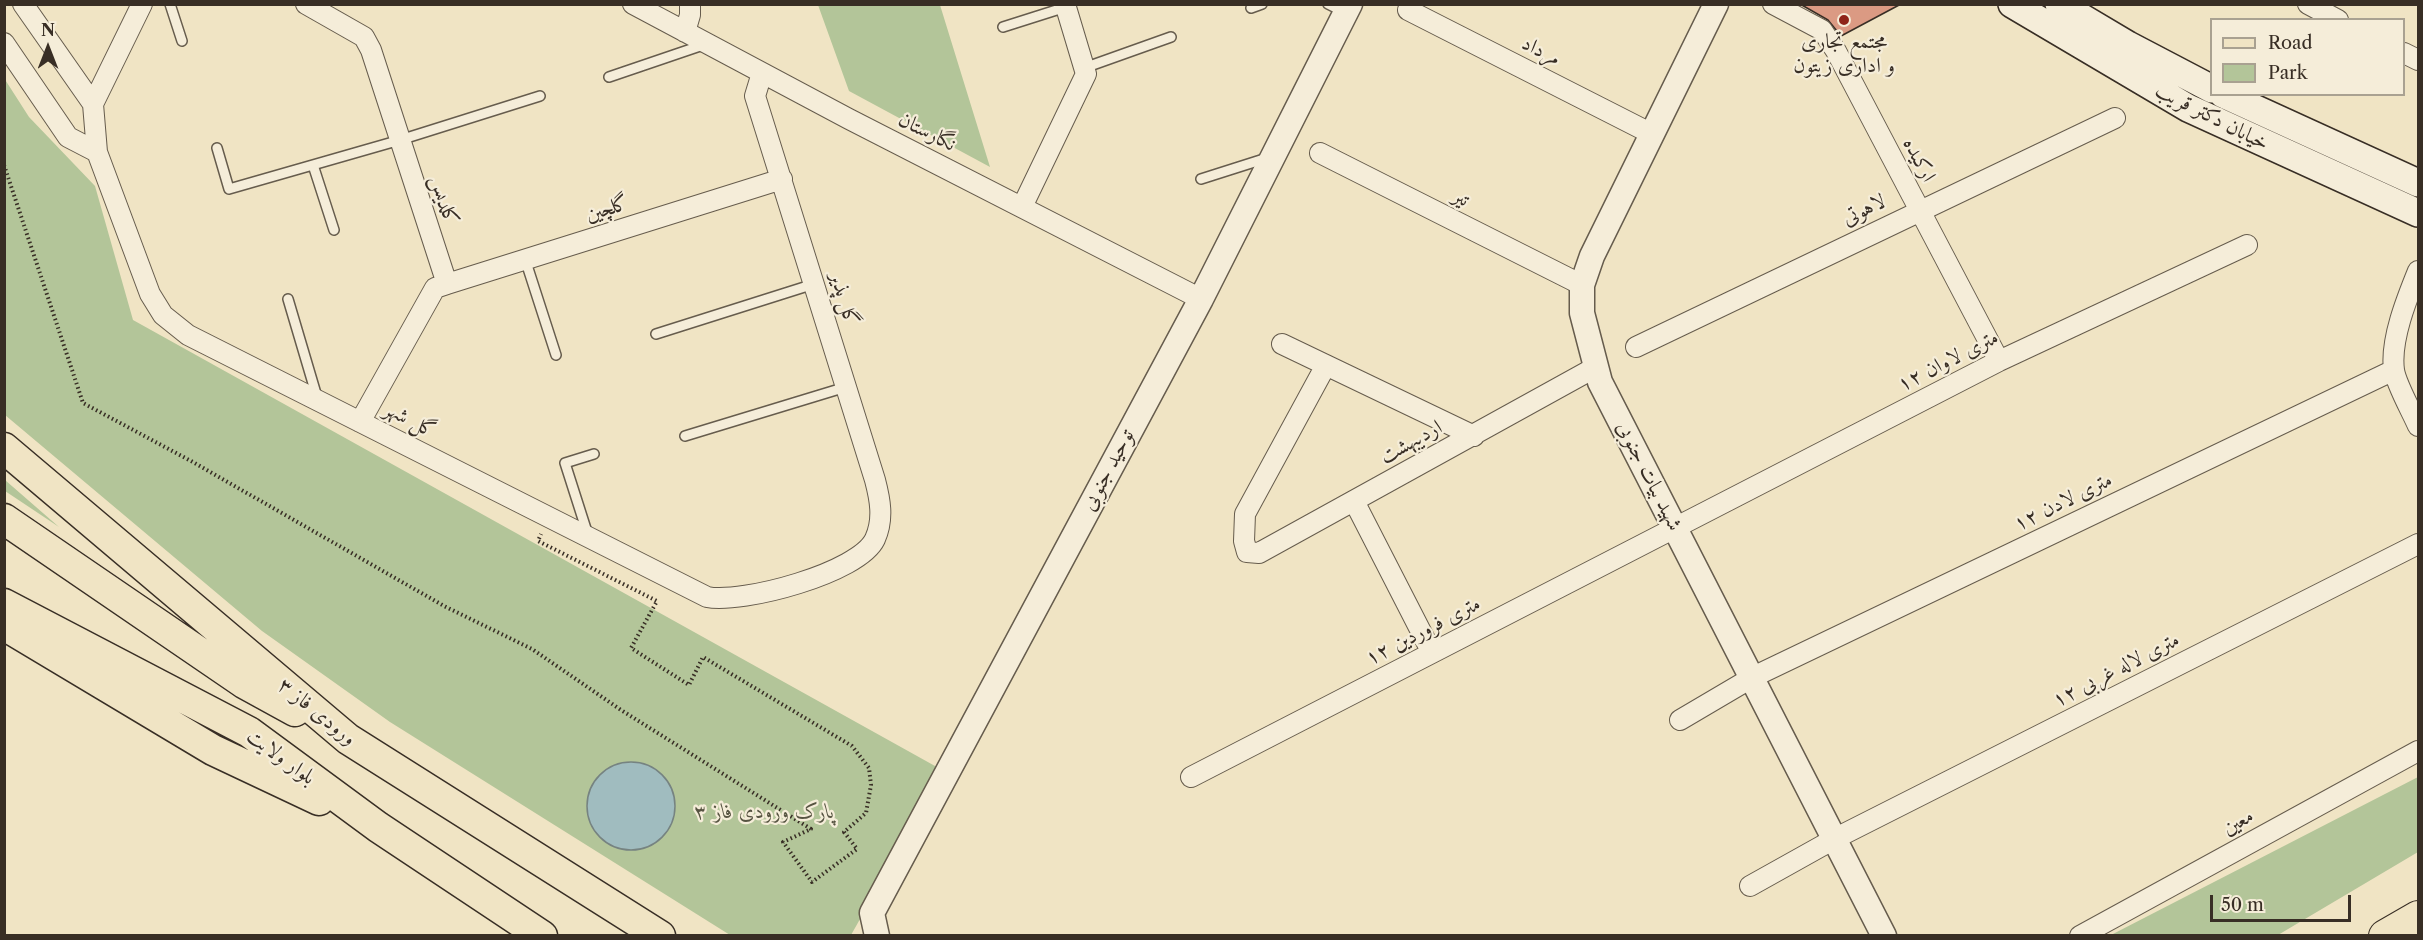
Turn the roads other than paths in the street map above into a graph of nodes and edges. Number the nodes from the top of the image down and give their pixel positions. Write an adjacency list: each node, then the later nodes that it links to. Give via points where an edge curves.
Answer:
1 (23, 4): 30 (street)
2 (142, 4): 30 (street, گل شهر)
3 (170, 4): 21 (lane)
4 (306, 4): 33 (street, کلدیس, via 364,37)
5 (633, 4): 19 (street, نگارستان)
6 (690, 4): 19 (street)
7 (1262, 4): 15 (lane)
8 (1716, 4): 32 (street, شهید بیات جنوبی)
9 (1773, 4): 43 (street, ارکیده, via 1822,30)
10 (2013, 4): 44 (main road, خیابان دکتر قریب, via 2188,108)
11 (2059, 4): 27 (main road, خیابان دکتر قریب)
12 (2308, 4): 17 (street)
13 (1066, 6): 18 (lane); 24 (street)
14 (1341, 7): 37 (street, توحید جنوبی)
15 (1251, 8)
16 (1408, 10): 32 (street, مرداد)
17 (2334, 18)
18 (1003, 27)
19 (685, 32): 23 (street, نگارستان)
20 (1171, 37): 24 (lane)
21 (182, 41)
22 (4, 43): 35 (street, via 68,137)
23 (707, 44): 25 (street, نگارستان); 26 (lane)
24 (1084, 68): 42 (street, via 1086,74)
25 (762, 73): 39 (street, گل پذیر, via 755,96); 42 (street, نگارستان)
26 (609, 77)
27 (2210, 88)
28 (540, 96): 33 (lane)
29 (2227, 96): 41 (main road, خیابان دکتر قریب)
30 (93, 104): 35 (street, گل شهر)
31 (2115, 118): 43 (street, لاهوتی)
32 (1652, 134): 51 (street, شهید بیات جنوبی)
33 (400, 140): 38 (lane); 49 (street, کلدیس)
34 (217, 148): 38 (lane, via 229,189)
35 (97, 152): 63 (street, گل شهر, via 150,294 163,315 188,335)
36 (1320, 153): 51 (street, تیر)
37 (1275, 155): 40 (lane); 53 (street, توحید جنوبی)
38 (313, 165): 45 (lane)
39 (782, 179): 47 (street, گلچین); 50 (street, گل پذیر)
40 (1201, 179)
41 (2418, 183)
42 (1022, 207): 53 (street, نگارستان)
43 (1919, 210): 56 (street, لاهوتی); 58 (street, ارکیده)
44 (2418, 213)
45 (334, 230)
46 (2247, 245): 58 (street, ۱۲ متری لاوان)
47 (525, 259): 49 (street, گلچین); 57 (lane)
48 (2418, 271): 61 (street, via 2404,305)
49 (447, 284): 64 (street, via 435,288)
50 (814, 284): 54 (lane); 62 (street, گل پذیر)
51 (1581, 285): 60 (street, شهید بیات جنوبی, via 1581,313)
52 (288, 299): 63 (lane)
53 (1201, 299): 90 (street, توحید جنوبی, via 872,913)
54 (656, 334)
55 (1282, 344): 59 (street)
56 (1636, 347)
57 (556, 355)
58 (2000, 361): 72 (street, ۱۲ متری لاوان)
59 (1326, 365): 67 (street); 70 (street, اردیبهشت, via 1245,514 1247,552 1259,553)
60 (1596, 367): 67 (street, اردیبهشت); 72 (street, شهید بیات جنوبی, via 1600,382)
61 (2394, 370): 65 (street); 79 (street, ۱۲ متری لادن)
62 (846, 387): 66 (lane); 74 (street, گل پذیر, via 879,498 880,515)
63 (318, 401): 64 (street, گل شهر)
64 (360, 422): 73 (street, گل شهر)
65 (2418, 426)
66 (685, 436)
67 (1474, 436): 70 (street, اردیبهشت)
68 (4, 448): 81 (main road, ورودی فاز ۳)
69 (594, 454): 73 (lane, via 565,463)
70 (1354, 501): 78 (street)
71 (4, 519): 81 (main road, بلوار ولایت, via 244,683)
72 (1676, 528): 78 (street, ۱۲ متری فروردین); 79 (street, شهید بیات جنوبی)
73 (588, 537): 74 (street, گل شهر, via 718,599 757,594 834,571 863,555)
74 (874, 540)
75 (2418, 544): 85 (street, ۱۲ متری لاله غربی)
76 (4, 604): 84 (main road, بلوار ولایت, via 249,732)
77 (4, 625): 84 (main road, via 213,750)
78 (1432, 653): 83 (street, ۱۲ متری فروردین)
79 (1753, 677): 80 (street, ۱۲ متری لادن); 85 (street, شهید بیات جنوبی)
80 (1680, 720)
81 (348, 739): 89 (main road, ورودی فاز ۳)
82 (2418, 751): 92 (street, معین)
83 (1191, 777)
84 (378, 827): 88 (main road, بلوار ولایت)
85 (1836, 838): 86 (street, ۱۲ متری لاله غربی); 91 (street, شهید بیات جنوبی)
86 (1750, 886)
87 (2418, 917): 93 (highway)
88 (542, 936)
89 (660, 936)
90 (878, 936)
91 (1884, 936)
92 (2080, 936)
93 (2385, 936)

